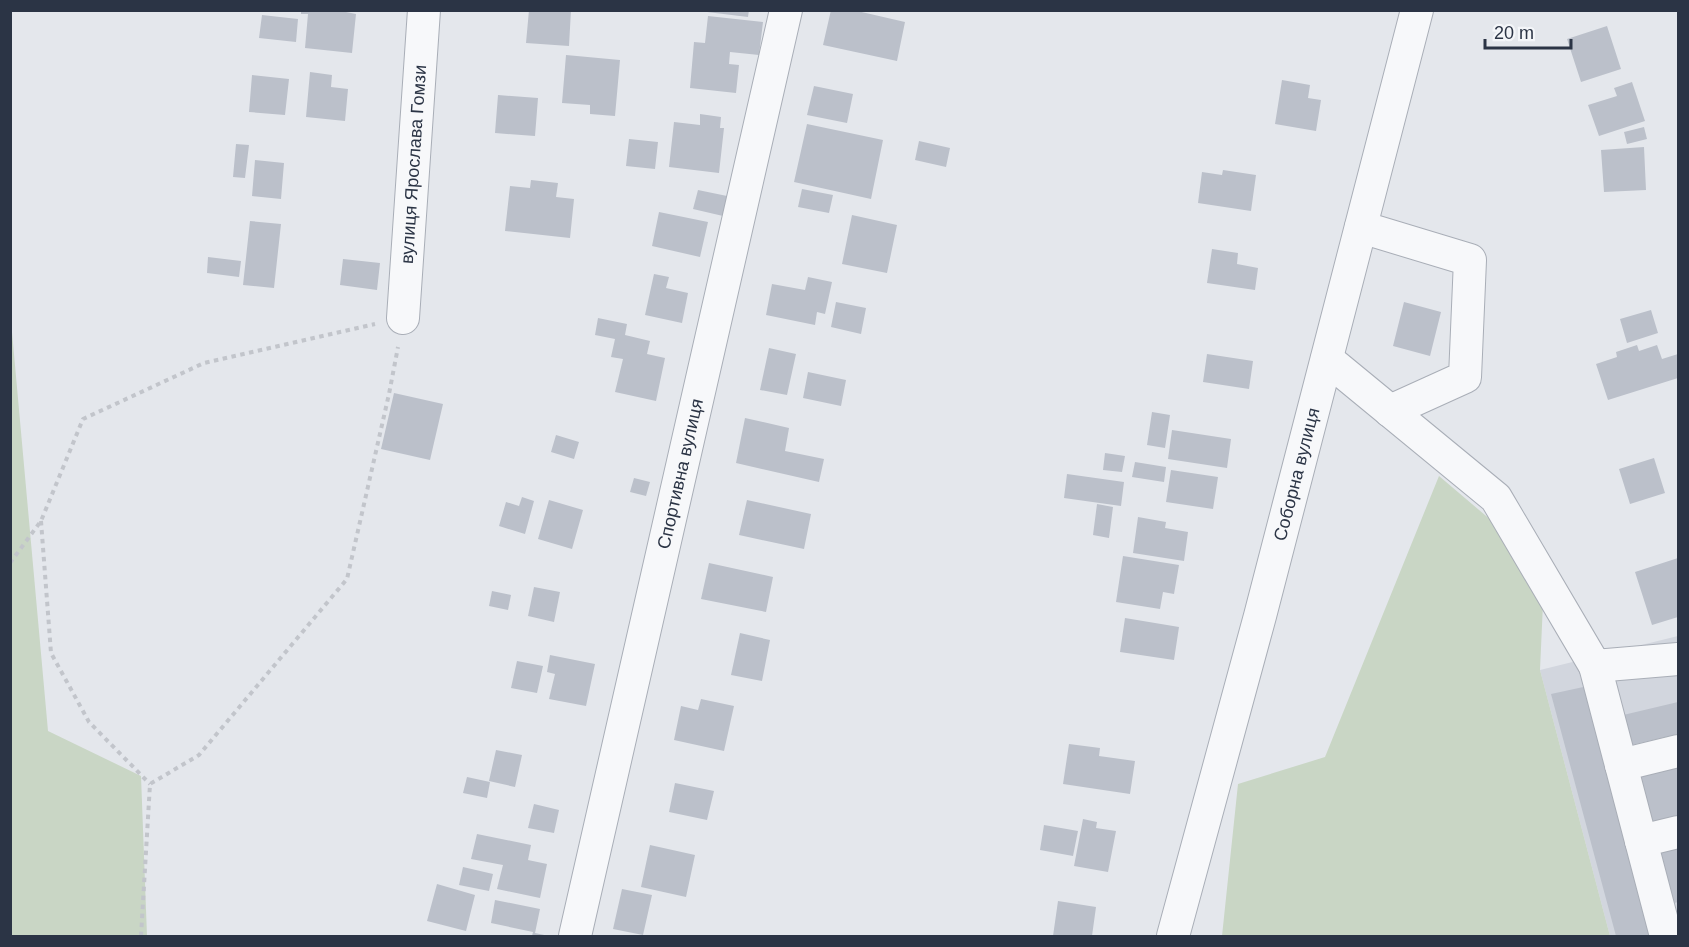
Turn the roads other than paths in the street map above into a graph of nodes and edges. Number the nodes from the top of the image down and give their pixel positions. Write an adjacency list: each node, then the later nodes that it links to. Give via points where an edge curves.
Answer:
1 (424, 10): 5 (street, вулиця Ярослава Гомзи)
2 (786, 10): 15 (street, Спортивна вулиця)
3 (1417, 10): 4 (street, Соборна вулиця)
4 (1361, 227): 6 (street, Соборна вулиця); 7 (street, via 1470,260 1465,377)
5 (403, 318)
6 (1327, 359): 7 (street); 16 (street, Соборна вулиця)
7 (1390, 411): 9 (street, via 1496,498)
8 (1678, 659): 9 (street)
9 (1595, 666): 11 (street)
10 (1678, 751): 11 (street)
11 (1621, 765): 13 (street)
12 (1678, 832): 13 (street)
13 (1641, 842): 14 (street)
14 (1669, 924)
15 (575, 936)
16 (1173, 936)

